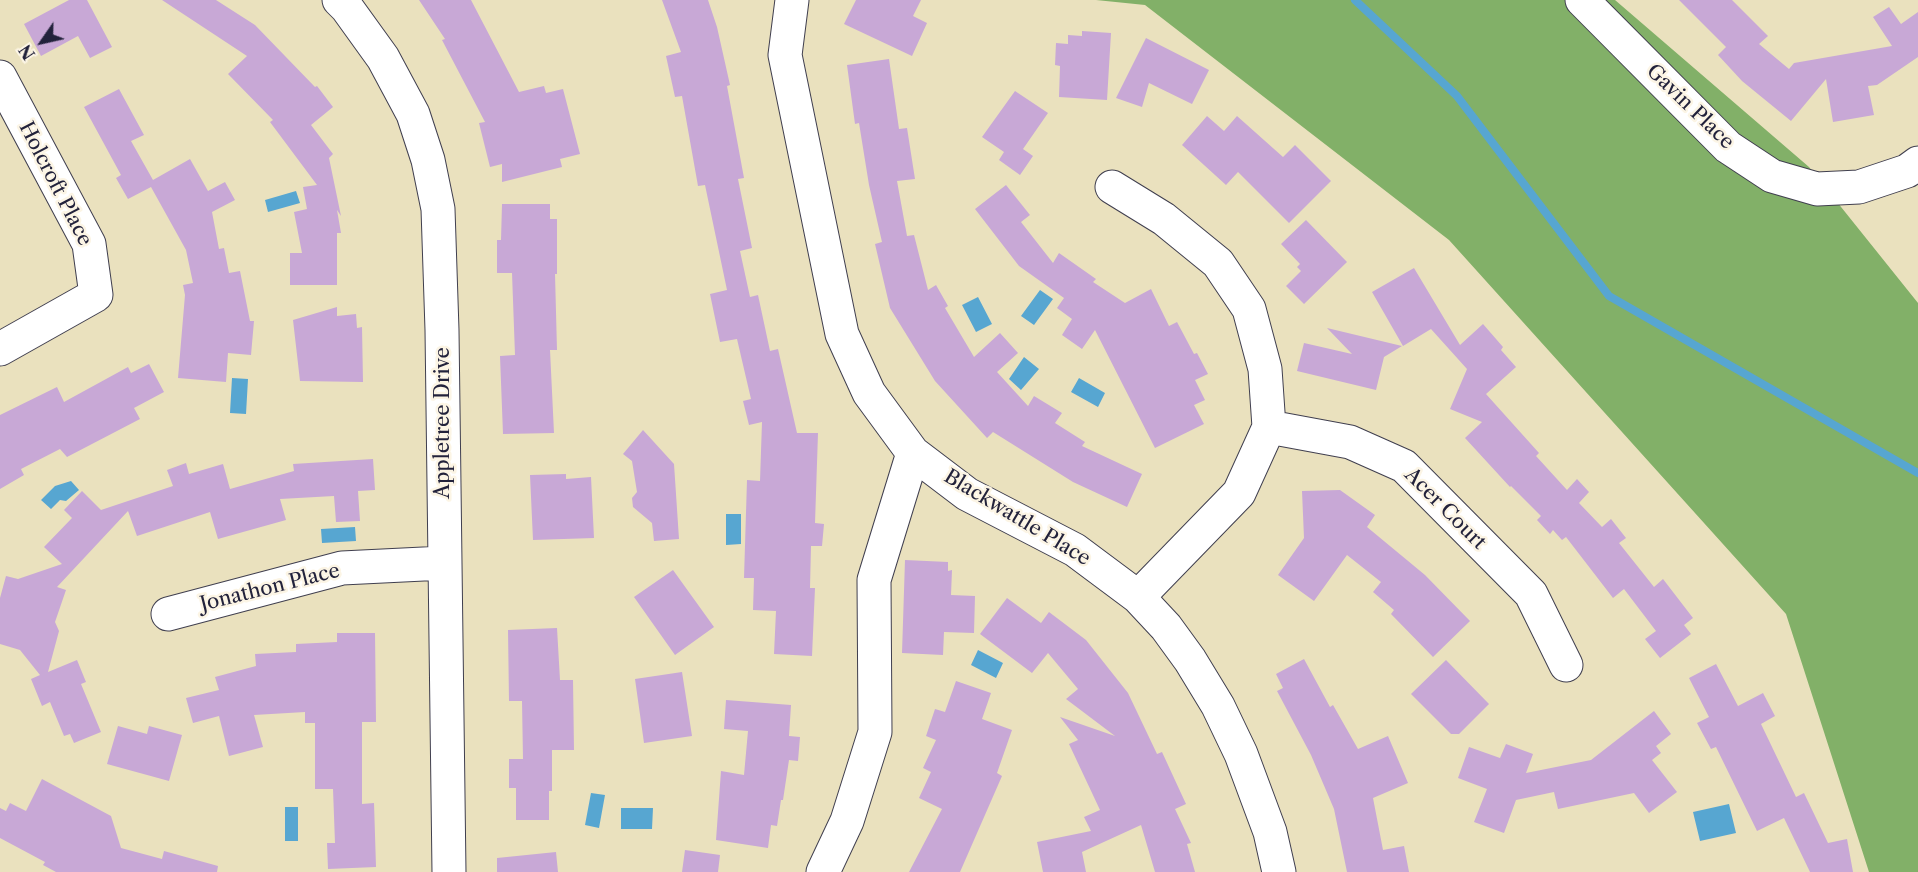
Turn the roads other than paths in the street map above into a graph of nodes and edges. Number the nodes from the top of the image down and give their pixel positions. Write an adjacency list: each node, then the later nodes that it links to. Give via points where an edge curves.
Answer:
1 (339, 0): 10 (street, Appletree Drive, via 383,58 413,114 438,209)
2 (792, 0): 9 (street, Blackwattle Place, via 785,55 842,334 869,393)
3 (1582, 0): 5 (street, Gavin Place, via 1728,147 1772,176 1817,189 1859,187 1907,171)
4 (0, 77): 7 (street, Holcroft Place, via 89,244 96,295)
5 (1918, 163)
6 (1112, 187): 8 (street, via 1164,219 1218,262 1249,309 1265,369)
7 (0, 349)
8 (1269, 428): 11 (street, via 1239,493); 13 (street, Acer Court, via 1350,442 1404,466 1531,594)
9 (913, 453): 11 (street, Blackwattle Place, via 967,494 1075,550); 15 (street, via 874,580 875,732 847,821)
10 (444, 563): 12 (street, Jonathon Place, via 342,568); 14 (street, Appletree Drive)
11 (1138, 597): 16 (street, Blackwattle Place, via 1166,627 1218,706 1270,832)
12 (168, 614)
13 (1566, 665)
14 (448, 872)
15 (823, 872)
16 (1279, 872)

